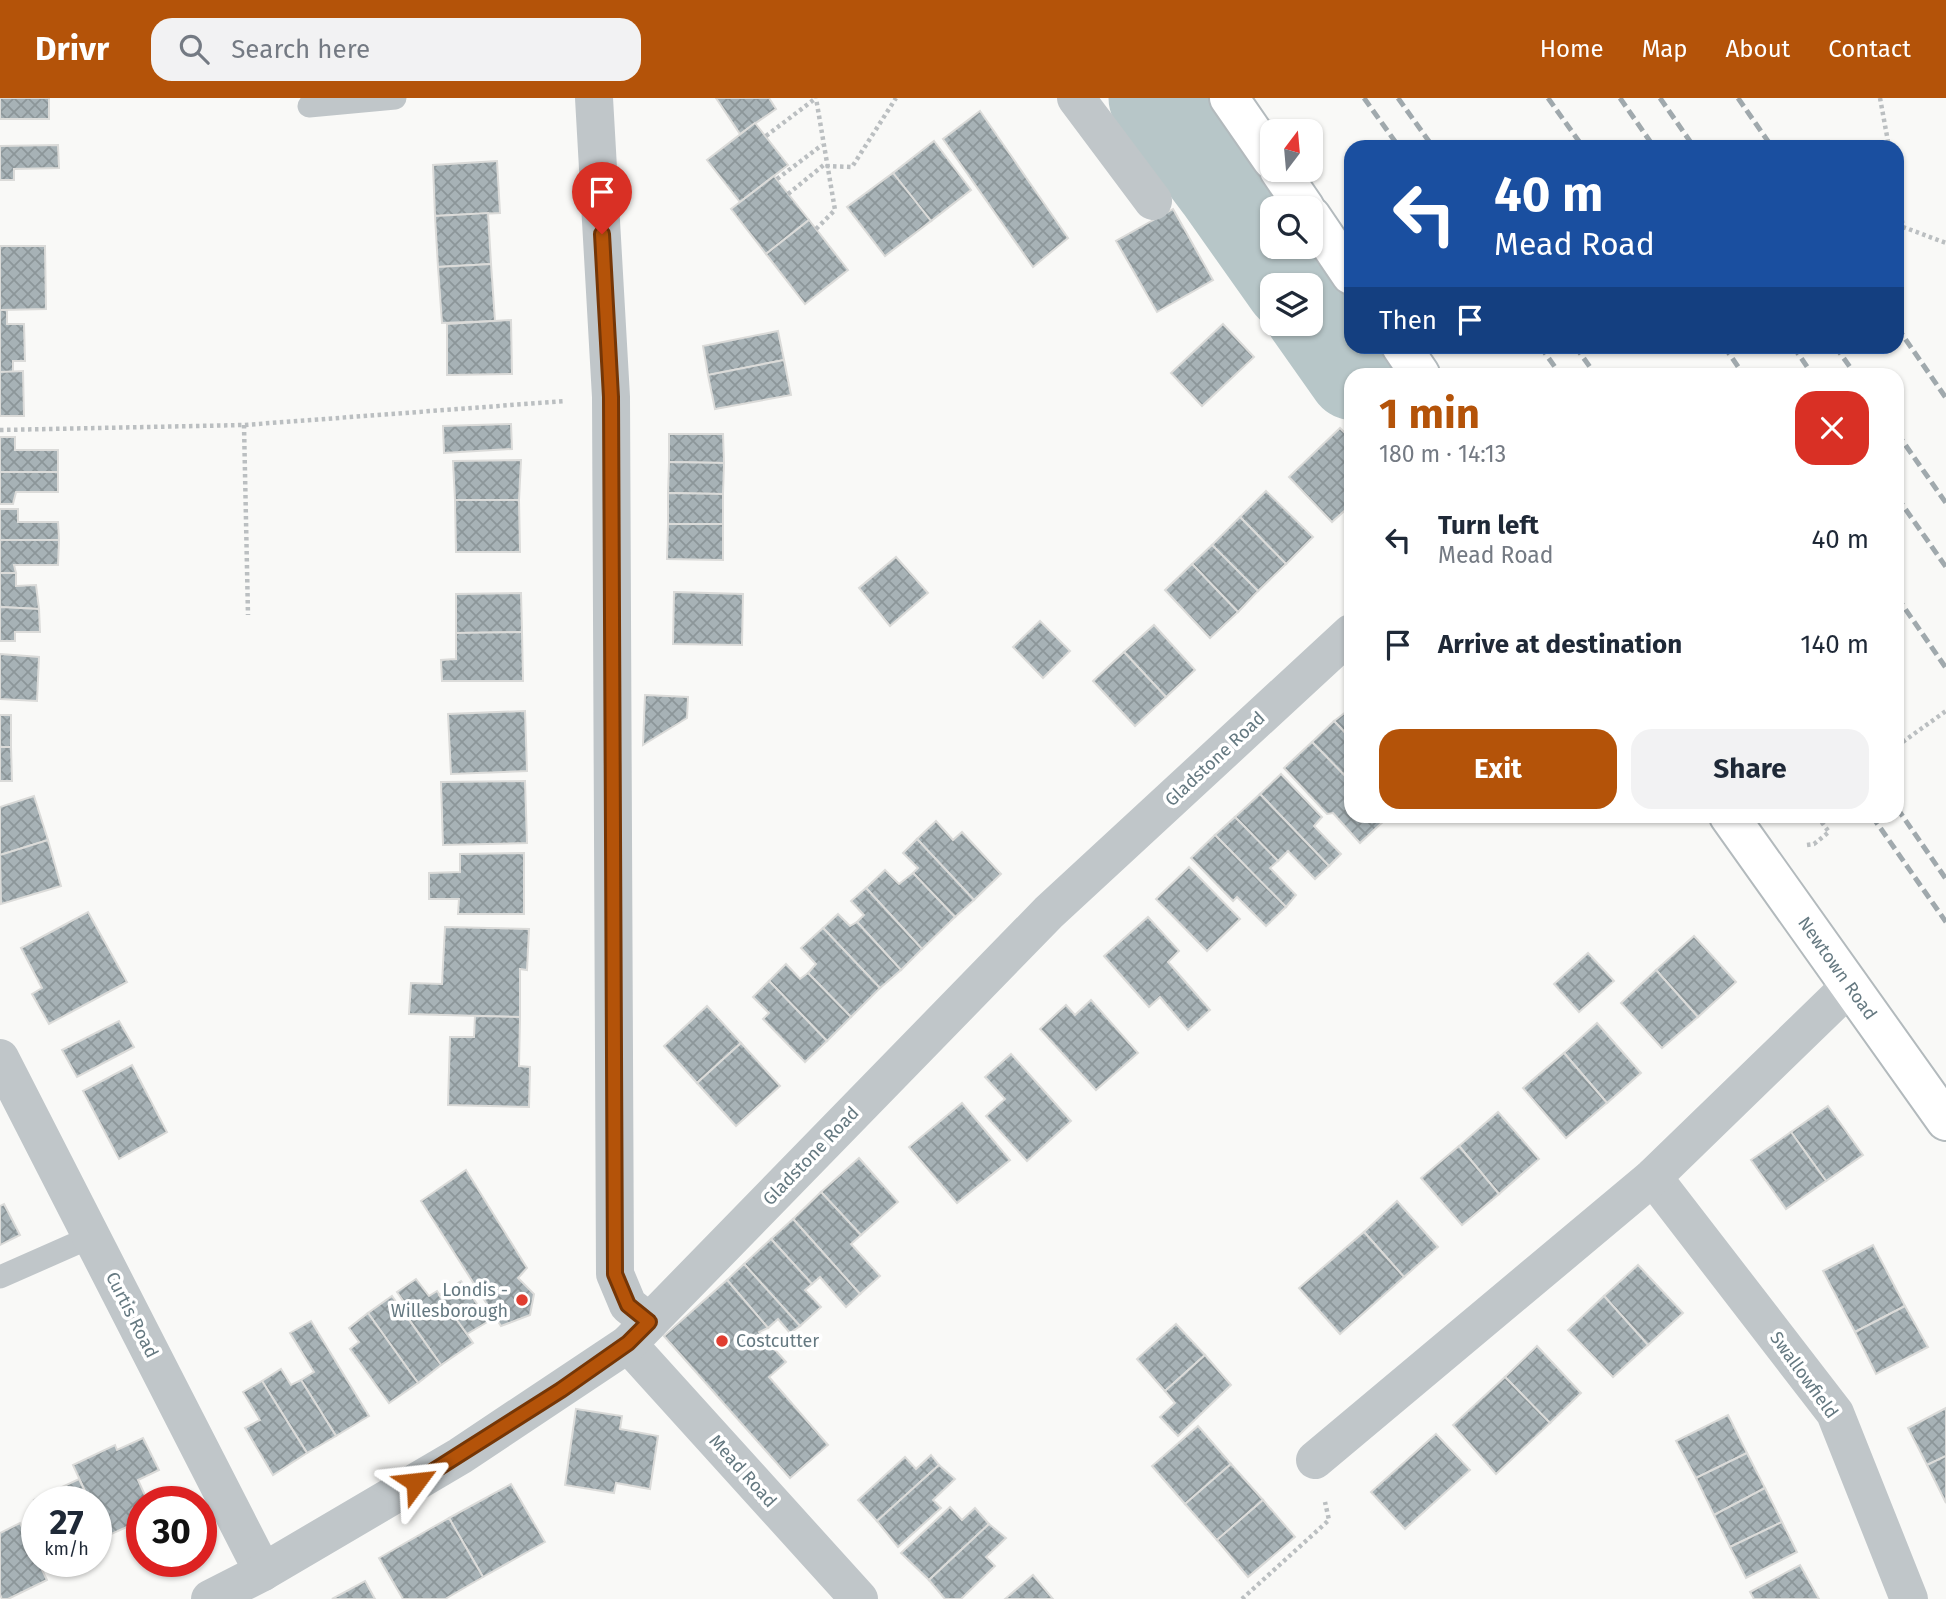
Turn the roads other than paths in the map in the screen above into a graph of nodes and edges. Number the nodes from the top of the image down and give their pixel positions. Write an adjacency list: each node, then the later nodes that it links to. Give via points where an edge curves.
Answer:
1 (396, 98): 5 (lane)
2 (594, 98): 18 (street, Mead Road, via 611,397 615,1274)
3 (1076, 98): 7 (street)
4 (1229, 98): 6 (street)
5 (309, 106)
6 (1260, 143)
7 (1153, 201)
8 (1323, 234): 9 (street)
9 (1344, 265)
10 (1344, 639): 18 (street, Gladstone Road, via 1049,912)
11 (1734, 823): 12 (street, Newtown Road)
12 (1850, 986): 14 (street, Newtown Road); 15 (street)
13 (0, 1058): 16 (street, Curtis Road)
14 (1946, 1121)
15 (1653, 1177): 19 (street); 23 (street, Swallowfield, via 1835,1413)
16 (93, 1236): 17 (lane); 20 (street, Curtis Road)
17 (0, 1277)
18 (638, 1333): 20 (street, Gladstone Road, via 460,1456); 22 (street, Mead Road)
19 (1315, 1460)
20 (256, 1584): 21 (street, Gladstone Road)
21 (210, 1599)
22 (859, 1599)
23 (1909, 1599)

